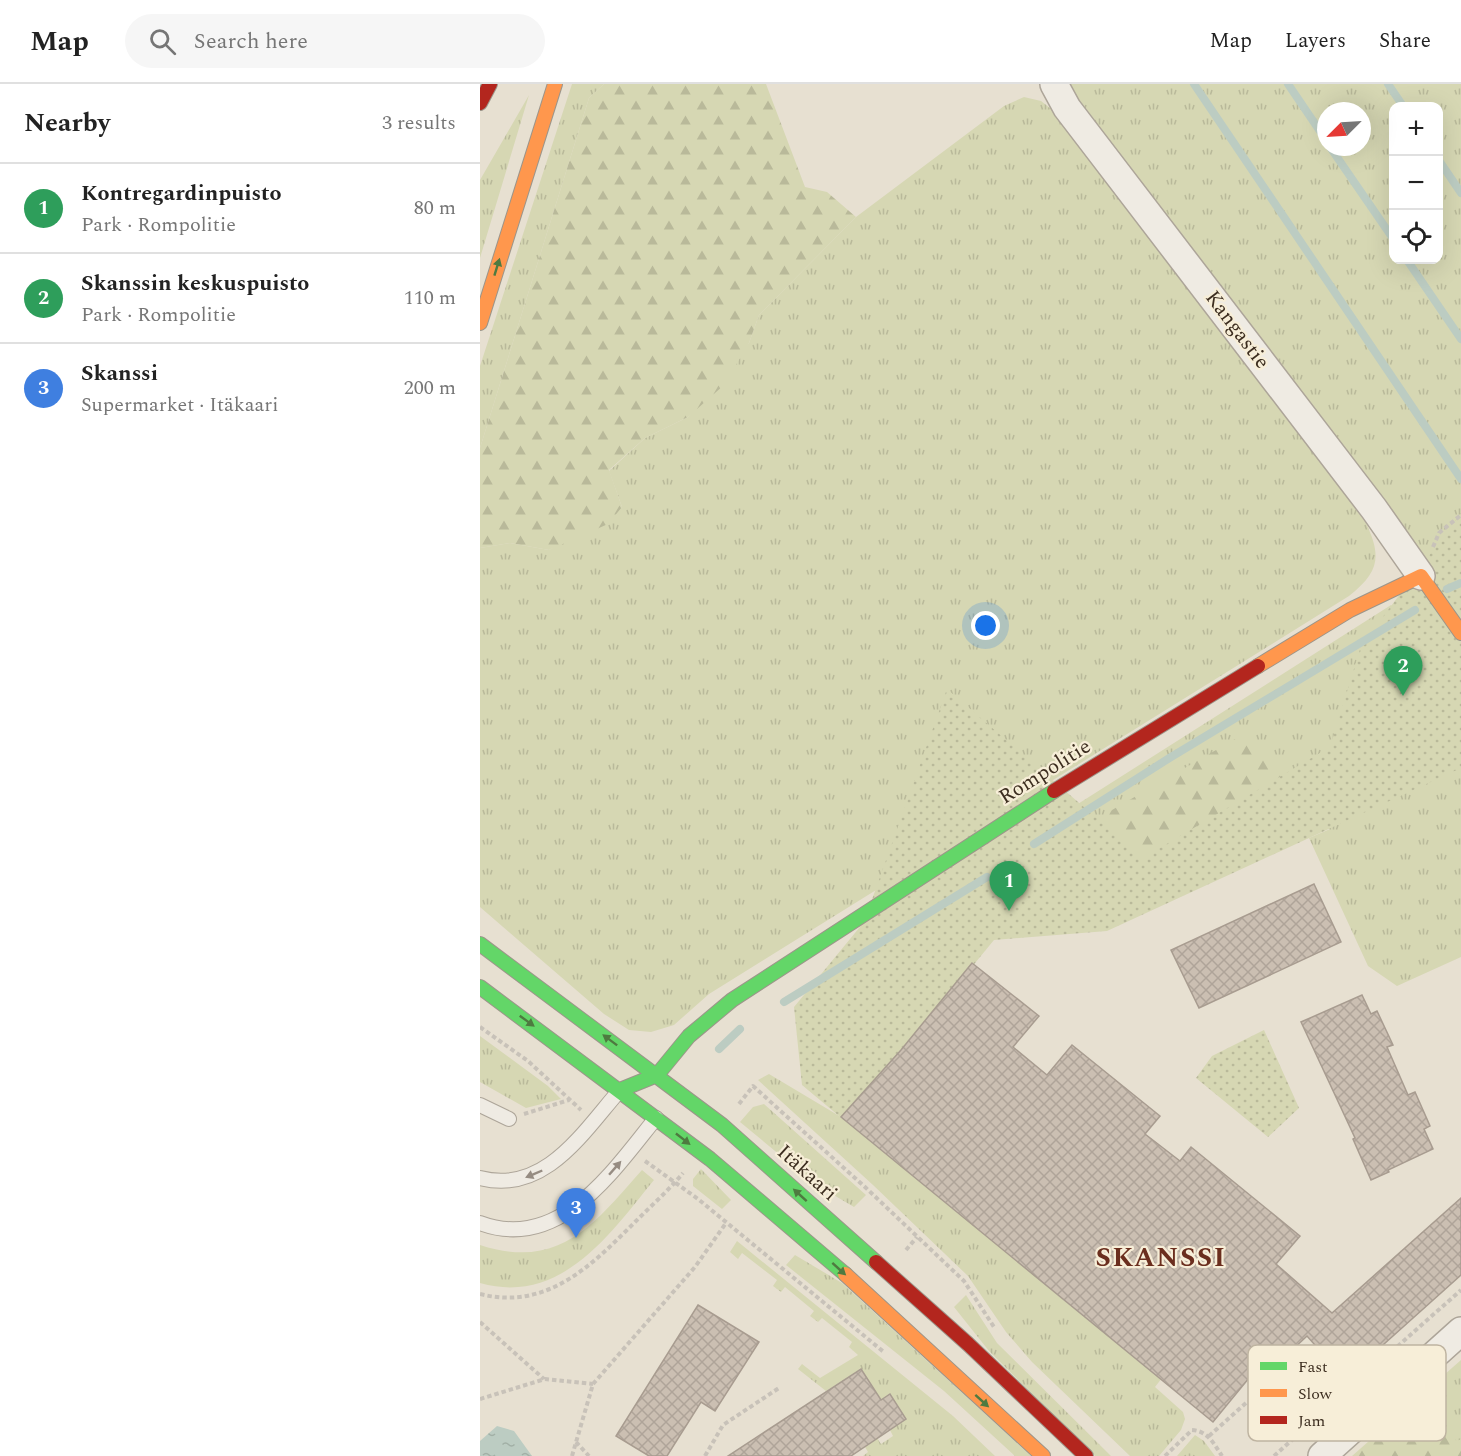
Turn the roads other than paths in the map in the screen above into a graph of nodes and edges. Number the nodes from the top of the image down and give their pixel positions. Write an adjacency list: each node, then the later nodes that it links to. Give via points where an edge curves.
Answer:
1 (490, 84): 4 (main road)
2 (555, 84): 5 (main road, one-way to 2)
3 (1054, 84): 6 (street, Kangastie, via 1067,108)
4 (480, 103)
5 (480, 323)
6 (1421, 576): 7 (main road); 10 (main road, Rompolitie, via 1350,610 1075,777 742,994 689,1036)
7 (1461, 633)
8 (480, 944): 10 (main road, Itäkaari, one-way to 8)
9 (480, 987): 11 (main road, one-way to 11)
10 (657, 1075): 11 (main road); 13 (street); 21 (main road, Itäkaari, one-way to 10, via 722,1125)
11 (620, 1090): 13 (main road); 15 (lane, one-way to 15, via 565,1155 534,1174 508,1182)
12 (480, 1105): 14 (lane)
13 (656, 1118): 16 (lane, one-way to 13, via 499,1230 515,1230 560,1217 588,1197); 20 (main road, one-way to 20, via 841,1271)
14 (509, 1119)
15 (480, 1178)
16 (480, 1223)
17 (1461, 1331): 18 (street)
18 (1445, 1345)
19 (1339, 1441): 22 (street)
20 (1043, 1456)
21 (1086, 1456)
22 (1322, 1456)

